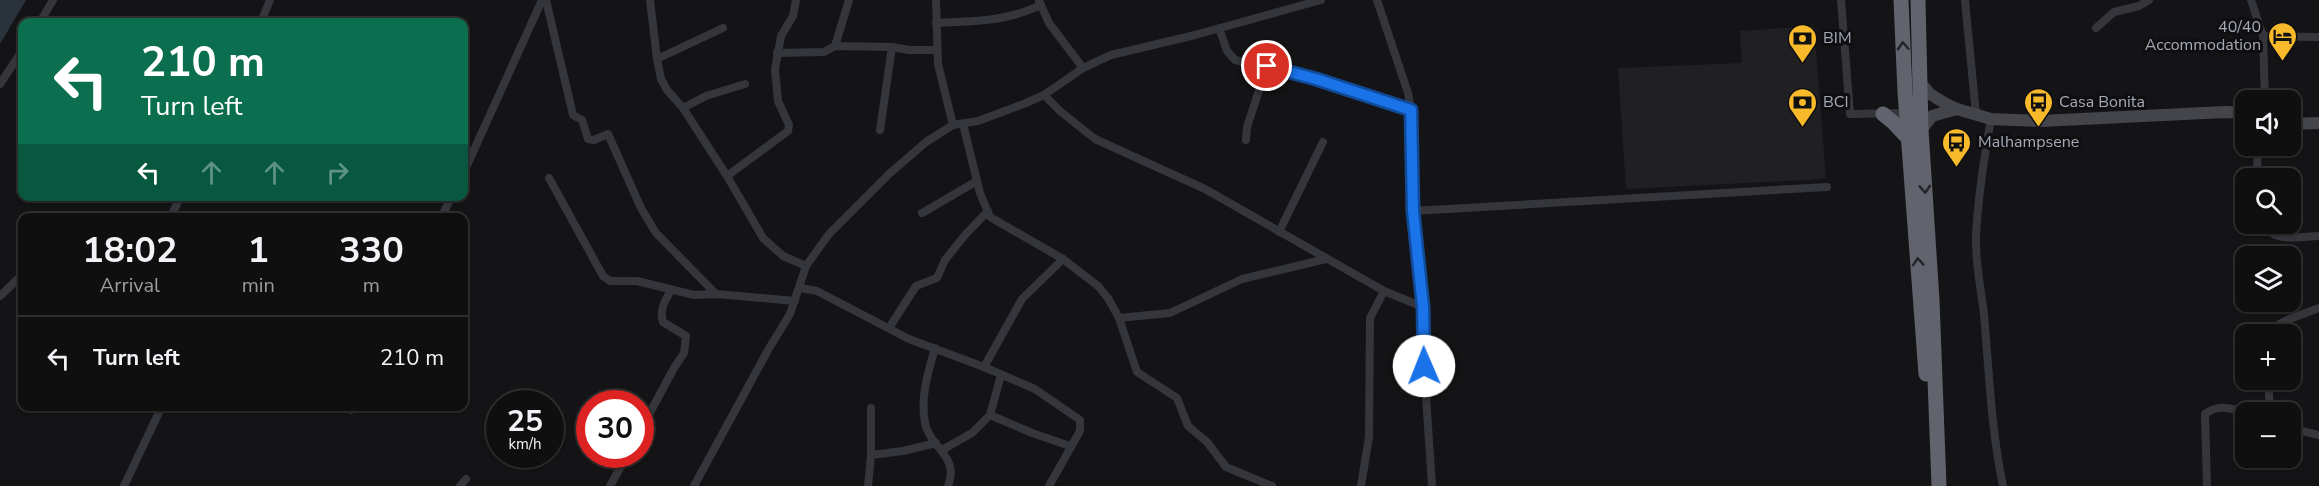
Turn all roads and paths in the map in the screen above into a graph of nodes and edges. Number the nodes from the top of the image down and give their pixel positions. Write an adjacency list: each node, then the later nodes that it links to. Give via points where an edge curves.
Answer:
1 (53, 0): 17 (street)
2 (270, 0): 18 (street)
3 (544, 0): 55 (street); 73 (street, via 573,115 582,120 588,139 594,141 608,134 656,233)
4 (651, 0): 30 (street)
5 (796, 0): 28 (street)
6 (849, 0): 25 (street)
7 (936, 0): 19 (street)
8 (1321, 0): 21 (street)
9 (1377, 0): 41 (street)
10 (1841, 0): 44 (street, via 1850,114)
11 (1901, 0): 37 (highway, one-way to 11)
12 (1918, 0): 33 (highway)
13 (1965, 0): 45 (street)
14 (2149, 0): 22 (street, via 2114,12)
15 (2251, 0): 23 (street)
16 (1040, 3): 19 (street, via 1024,13 995,20); 32 (street)
17 (42, 18)
18 (263, 18)
19 (936, 23): 27 (street)
20 (723, 28): 30 (street)
21 (1219, 28): 31 (street, via 1227,51 1235,60); 32 (street, via 1111,55)
22 (2096, 28)
23 (2263, 36): 24 (street); 36 (street)
24 (2319, 37)
25 (836, 46): 26 (street); 28 (street, via 824,52)
26 (892, 47): 27 (street); 51 (street)
27 (937, 50): 48 (street)
28 (777, 53): 56 (street, via 778,101 788,131)
29 (18, 57): 34 (street)
30 (657, 59): 39 (street, via 661,79)
31 (1267, 66): 41 (street); 53 (street)
32 (1083, 68): 38 (street)
33 (1920, 82): 40 (street, via 1930,94); 43 (highway)
34 (0, 84)
35 (746, 84): 39 (street, via 706,96)
36 (2265, 90)
37 (1905, 92): 43 (highway); 44 (highway)
38 (1044, 95): 49 (street); 63 (street, via 1095,139 1205,189)
39 (683, 108): 56 (street)
40 (1957, 109): 45 (street); 52 (street, via 1932,116)
41 (1411, 110): 61 (street)
42 (2235, 112): 46 (street, via 2041,121)
43 (1914, 113): 44 (street); 52 (highway)
44 (1881, 114): 52 (highway)
45 (1976, 115): 46 (street)
46 (1991, 119): 105 (street, via 1981,176 1976,250)
47 (2319, 123): 50 (street)
48 (953, 124): 49 (street); 68 (street, via 890,174 829,234)
49 (963, 124): 58 (street)
50 (2301, 124)
51 (880, 130)
52 (1915, 135): 104 (highway, via 1928,400 1937,446)
53 (1246, 140)
54 (1323, 142): 63 (street)
55 (468, 163)
56 (727, 176): 68 (street, via 763,238 783,256)
57 (549, 178): 71 (street, via 603,276 610,281 637,281)
58 (977, 181): 60 (street); 62 (street)
59 (1827, 187): 61 (street)
60 (988, 211): 66 (street, via 990,217); 80 (street, via 945,260 937,278 916,286)
61 (1413, 211): 76 (street)
62 (922, 213)
63 (1279, 231): 67 (street)
64 (2271, 234): 65 (street)
65 (2319, 236)
66 (1063, 259): 78 (street, via 1098,286); 82 (street, via 1022,299)
67 (1326, 259): 72 (street); 78 (street, via 1242,279 1170,313)
68 (806, 266): 70 (street)
69 (18, 279): 74 (street)
70 (800, 288): 75 (street); 80 (street, via 817,291)
71 (670, 290): 73 (street); 84 (street, via 661,316 663,322 686,336 684,353)
72 (1384, 291): 76 (street); 102 (street, via 1370,318 1369,437)
73 (716, 294): 75 (street)
74 (0, 296)
75 (795, 301): 97 (street)
76 (1423, 307): 103 (street)
77 (2319, 309): 79 (street)
78 (1119, 318): 101 (street, via 1137,372 1178,398 1188,426 1226,466)
79 (2282, 324)
80 (888, 328): 81 (street)
81 (935, 348): 82 (street); 92 (street, via 922,405 925,426)
82 (984, 367): 83 (street)
83 (1001, 375): 88 (street); 91 (street, via 1043,393 1080,420 1080,431)
84 (654, 406)
85 (872, 408): 93 (street)
86 (2235, 409): 106 (street, via 2221,406 2205,414)
87 (160, 411): 95 (street)
88 (990, 415): 91 (street); 92 (street, via 972,433)
89 (2301, 430): 90 (street)
90 (2319, 435)
91 (1070, 446): 100 (street)
92 (939, 447): 93 (street); 99 (street, via 951,468)
93 (871, 455): 98 (street)
94 (620, 468): 96 (street)
95 (124, 486)
96 (610, 486)
97 (694, 486)
98 (868, 486)
99 (948, 486)
100 (1049, 486)
101 (1272, 486)
102 (1361, 486)
103 (1432, 486)
104 (1939, 486)
105 (2003, 486)
106 (2207, 486)

